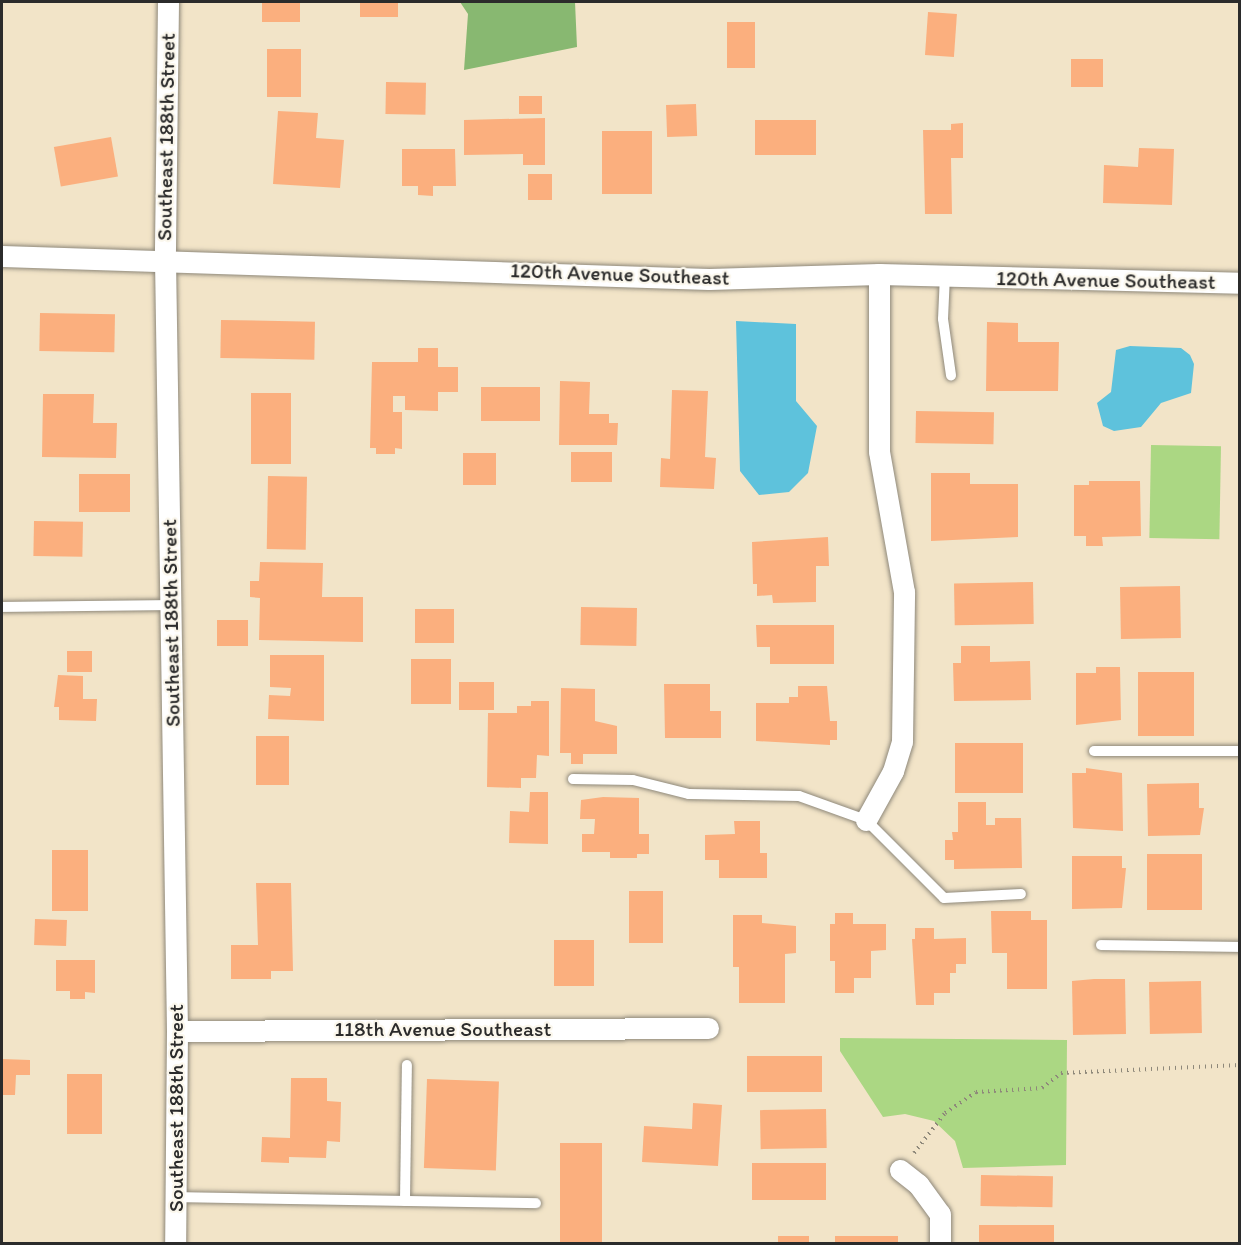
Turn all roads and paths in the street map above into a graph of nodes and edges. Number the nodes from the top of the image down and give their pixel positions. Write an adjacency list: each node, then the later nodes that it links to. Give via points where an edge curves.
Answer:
1 (168, 2): 3 (street, Southeast 188th Street)
2 (2, 256): 3 (street, 120th Avenue Southeast)
3 (165, 259): 4 (street, 120th Avenue Southeast, via 709,279); 8 (street, Southeast 188th Street)
4 (879, 274): 5 (street, 120th Avenue Southeast); 13 (street, via 879,451 904,592 902,741 892,771)
5 (945, 275): 6 (street, 120th Avenue Southeast); 7 (lane, via 943,319)
6 (1239, 283)
7 (951, 375)
8 (170, 605): 9 (lane); 18 (street, Southeast 188th Street)
9 (2, 607)
10 (1094, 751): 11 (lane)
11 (1239, 751)
12 (573, 779): 13 (lane, via 633,780 689,794 800,796)
13 (866, 820): 14 (lane, via 944,898)
14 (1021, 894)
15 (1101, 945): 16 (lane)
16 (1239, 947)
17 (708, 1028): 18 (street, 118th Avenue Southeast)
18 (177, 1030): 22 (street, Southeast 188th Street)
19 (407, 1065): 23 (lane)
20 (1239, 1065): 21 (path, via 1061,1073 1042,1088 976,1092 945,1113)
21 (900, 1170): 26 (street, via 918,1184 940,1214)
22 (176, 1197): 23 (lane); 25 (street, Southeast 188th Street)
23 (405, 1201): 24 (lane)
24 (536, 1203)
25 (175, 1244)
26 (940, 1244)

